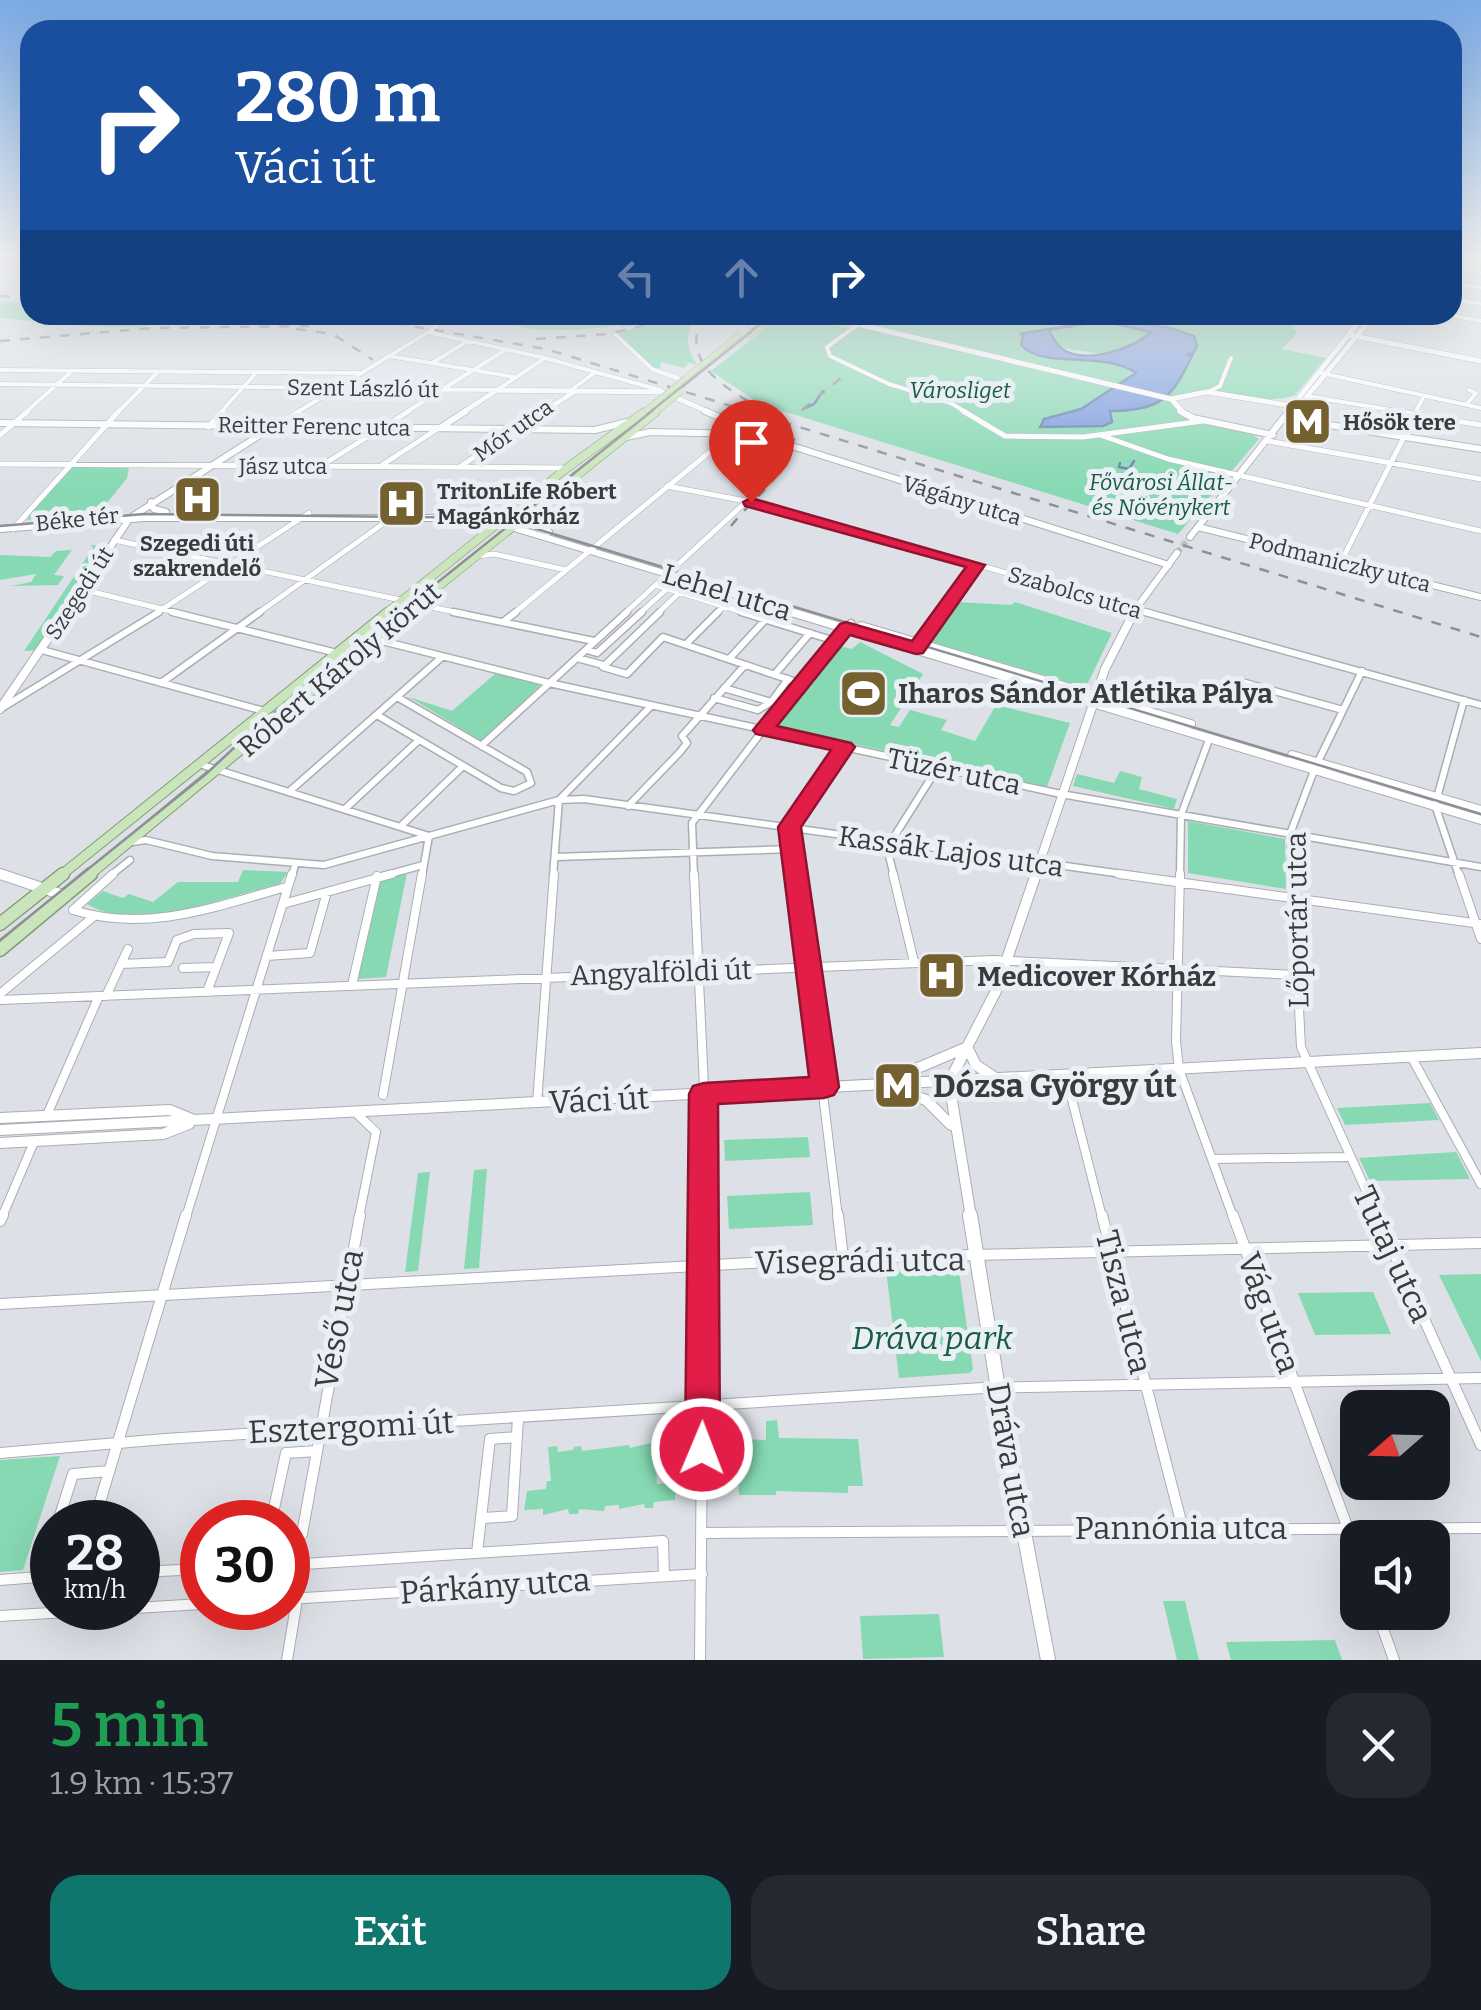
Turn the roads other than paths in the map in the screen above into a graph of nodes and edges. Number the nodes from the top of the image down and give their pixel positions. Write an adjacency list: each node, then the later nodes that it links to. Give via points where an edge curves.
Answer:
1 (423, 334): 10 (street, Szegedi út)
2 (438, 334): 8 (street)
3 (615, 334): 35 (street, via 652,369 678,378)
4 (845, 334): 73 (street, via 830,349 844,363 952,403 1002,435)
5 (912, 334): 42 (main road)
6 (744, 335): 35 (main road, bridge)
7 (1355, 336): 13 (main road); 22 (main road)
8 (468, 341): 9 (street); 14 (street)
9 (506, 349): 11 (street); 17 (street)
10 (386, 356): 14 (street); 20 (street, Szegedi út)
11 (545, 358): 21 (street); 23 (street)
12 (1230, 361): 27 (street)
13 (1481, 361)
14 (431, 364): 17 (street)
15 (0, 370): 16 (street)
16 (73, 370): 18 (street); 25 (street)
17 (471, 370): 23 (street); 31 (street)
18 (159, 371): 19 (street); 26 (street)
19 (257, 372): 20 (street); 28 (street)
20 (360, 372): 29 (street, Szegedi út)
21 (595, 372): 30 (street); 34 (street, Mór utca)
22 (1322, 373): 38 (main road); 39 (main road); 40 (street)
23 (516, 377): 32 (street)
24 (0, 384): 25 (street, Szent László út)
25 (57, 384): 26 (street, Szent László út); 57 (street)
26 (146, 385): 28 (street, Szent László út); 58 (street)
27 (1220, 386): 36 (street); 37 (street)
28 (244, 387): 29 (street, Szent László út); 60 (street)
29 (336, 388): 31 (street, Szent László út); 61 (street, Szegedi út)
30 (643, 388): 34 (main road, Mór utca); 35 (main road)
31 (443, 389): 32 (street, Szent László út); 62 (street)
32 (497, 390): 34 (main road, Szent László út); 64 (main road)
33 (1469, 390): 44 (street, via 1476,393)
34 (567, 391): 65 (main road, Mór utca)
35 (667, 391): 51 (main road, Vágány utca); 53 (main road, Róbert Károly körút, bridge); 54 (main road, Róbert Károly körút, bridge)
36 (1210, 391): 37 (main road); 41 (main road)
37 (1234, 396): 43 (main road)
38 (1297, 396): 43 (main road); 45 (main road)
39 (1308, 396): 45 (main road); 49 (street)
40 (1424, 396): 44 (street); 49 (street)
41 (1184, 397): 42 (main road); 46 (main road)
42 (1170, 398): 46 (main road)
43 (1264, 400): 45 (main road)
44 (1466, 405): 47 (street)
45 (1294, 406): 50 (main road)
46 (1179, 407): 48 (main road)
47 (1481, 408)
48 (1185, 414): 52 (main road); 56 (street)
49 (1416, 414): 59 (street); 74 (street)
50 (1285, 418): 74 (main road); 77 (main road)
51 (726, 420): 63 (main road, Vágány utca); 68 (main road)
52 (1204, 421): 56 (street); 66 (main road)
53 (627, 422): 65 (main road, Reitter Ferenc utca, via 596,430); 75 (main road, Róbert Károly körút)
54 (643, 422): 67 (main road); 78 (main road, Róbert Károly körút)
55 (0, 424): 57 (main road, Reitter Ferenc utca)
56 (1178, 424): 71 (street)
57 (11, 425): 58 (main road, Reitter Ferenc utca); 69 (street)
58 (104, 425): 60 (main road, Reitter Ferenc utca); 82 (street)
59 (1481, 425)
60 (209, 426): 61 (main road, Reitter Ferenc utca)
61 (273, 427): 62 (main road, Reitter Ferenc utca); 83 (main road, Szegedi út)
62 (382, 428): 64 (main road, Reitter Ferenc utca); 84 (street)
63 (744, 428): 68 (main road); 70 (main road, Vágány utca)
64 (438, 429): 65 (main road, Reitter Ferenc utca); 85 (street)
65 (515, 430): 75 (main road, Reitter Ferenc utca, via 598,432); 86 (street, Mór utca)
66 (1246, 430): 77 (main road); 77 (main road)
67 (650, 432): 68 (main road, Vágány utca); 78 (main road, Vágány utca)
68 (730, 433): 70 (main road, Vágány utca); 90 (street)
69 (0, 434)
70 (756, 434): 117 (main road, Vágány utca)
71 (1118, 434): 72 (street); 76 (street)
72 (1102, 435): 73 (street); 76 (street)
73 (1084, 437): 76 (street)
74 (1403, 437): 79 (main road); 80 (street)
75 (603, 440): 87 (main road, Róbert Károly körút)
76 (1114, 440): 88 (street)
77 (1269, 440): 80 (street); 88 (main road)
78 (619, 441): 103 (main road, Róbert Károly körút)
79 (1481, 449)
80 (1390, 463): 89 (street); 93 (street)
81 (0, 464): 82 (street, Jász utca)
82 (68, 464): 83 (street, Jász utca); 105 (street)
83 (210, 466): 84 (street, Jász utca); 91 (main road, Szegedi út)
84 (320, 466): 85 (street, Jász utca)
85 (380, 466): 86 (street, Jász utca)
86 (460, 467): 87 (street, Jász utca)
87 (566, 468): 98 (main road, Róbert Károly körút)
88 (1240, 476): 93 (street); 101 (main road)
89 (1481, 479)
90 (667, 486): 92 (street, Szabolcs utca); 111 (street)
91 (152, 502): 94 (main road, Szegedi út); 95 (main road); 97 (main road)
92 (747, 502): 116 (street, Szabolcs utca); 119 (street)
93 (1368, 506): 107 (street); 114 (street)
94 (137, 512): 95 (main road, Lehel utca); 97 (main road, Lehel utca); 99 (main road, Szegedi út)
95 (166, 512): 96 (main road, Lehel utca)
96 (306, 515): 98 (main road, Lehel utca); 99 (main road, Lehel utca); 100 (main road, Lehel utca); 115 (street)
97 (114, 516): 99 (main road, Béke tér); 105 (main road, Béke tér)
98 (506, 517): 102 (main road, Róbert Károly körút); 103 (main road, Lehel utca)
99 (130, 518): 110 (main road, Szegedi út)
100 (392, 518): 102 (main road, Lehel utca); 120 (street)
101 (1205, 518): 106 (main road); 108 (main road)
102 (498, 523): 103 (main road, Lehel utca); 126 (main road, Róbert Károly körút)
103 (516, 524): 111 (main road, Lehel utca); 113 (main road, Róbert Károly körút)
104 (0, 527): 105 (main road, Béke tér)
105 (14, 527)
106 (1198, 527): 108 (main road, Podmaniczky utca); 109 (main road)
107 (1481, 531)
108 (1219, 532): 114 (main road, Podmaniczky utca)
109 (1190, 538)
110 (114, 540): 115 (street); 123 (main road, Szegedi út)
111 (592, 548): 118 (street); 119 (main road, Lehel utca)
112 (1178, 553): 117 (main road)
113 (476, 556): 118 (street); 127 (main road, Róbert Károly körút)
114 (1341, 562): 125 (main road, Podmaniczky utca)
115 (232, 565): 120 (street); 130 (street)
116 (977, 565): 129 (street, Szabolcs utca); 140 (street)
117 (1168, 565): 129 (main road)
118 (566, 570): 132 (street)
119 (670, 572): 121 (street); 133 (main road, Lehel utca)
120 (304, 580): 126 (street); 134 (street)
121 (656, 585): 122 (street); 137 (street)
122 (668, 588): 124 (street); 143 (street)
123 (81, 590): 130 (street); 141 (main road, Szegedi út)
124 (680, 592): 128 (street); 145 (street)
125 (1481, 597)
126 (402, 601): 144 (main road, Róbert Károly körút)
127 (416, 604): 132 (street); 136 (main road, Róbert Károly körút)
128 (724, 606): 131 (street); 139 (street)
129 (1135, 609): 152 (street, Szabolcs utca); 162 (main road)
130 (162, 610): 134 (street); 149 (street)
131 (766, 620): 135 (street); 148 (street)
132 (503, 622): 137 (street)
133 (849, 626): 138 (street); 140 (main road, Lehel utca)
134 (237, 628): 144 (street); 156 (street)
135 (810, 634): 138 (street); 153 (street)
136 (373, 639): 146 (street, Tüzér utca); 182 (main road, Róbert Károly körút)
137 (595, 641): 142 (street)
138 (835, 641): 158 (street)
139 (685, 644): 148 (street); 150 (street, via 663,637 627,674)
140 (918, 646): 162 (main road, Lehel utca)
141 (42, 650): 149 (street); 167 (main road, Szegedi út)
142 (585, 650): 143 (street); 147 (street)
143 (597, 652): 145 (street)
144 (338, 653): 169 (main road, Róbert Károly körút)
145 (612, 656): 150 (street)
146 (442, 657): 157 (street, Tüzér utca); 160 (street)
147 (576, 658): 150 (street); 157 (street)
148 (729, 659): 151 (street)
149 (84, 661): 156 (street); 167 (street)
150 (604, 665)
151 (745, 665): 153 (street); 159 (street)
152 (1362, 671): 163 (street, Szabolcs utca); 168 (street, Lőportár utca)
153 (774, 674): 154 (street)
154 (788, 680): 158 (street); 164 (street)
155 (1238, 681): 168 (street)
156 (161, 683): 169 (street)
157 (550, 683): 165 (street, Tüzér utca); 176 (street)
158 (799, 683): 172 (street)
159 (724, 688): 161 (street); 164 (street)
160 (397, 697): 170 (street); 176 (street)
161 (714, 698): 164 (street, via 758,710); 171 (street)
162 (1094, 699): 174 (main road, Lehel utca); 179 (main road, Lehel utca); 184 (main road)
163 (1464, 700): 166 (street, Szabolcs utca); 186 (street)
164 (771, 702)
165 (652, 705): 171 (street, Tüzér utca); 185 (street)
166 (1481, 705)
167 (1, 708)
168 (1343, 710): 179 (street, Lőportár utca)
169 (265, 712): 178 (main road, Róbert Károly körút)
170 (377, 715): 175 (street); 183 (street)
171 (698, 715): 172 (street, Tüzér utca); 173 (street)
172 (763, 730): 177 (street, Tüzér utca); 191 (street)
173 (682, 736): 187 (street, via 687,743 664,774 649,778)
174 (1211, 736): 179 (main road, Lehel utca); 190 (street, Vág utca)
175 (419, 740): 180 (street); 188 (street)
176 (481, 746): 180 (street, via 528,772 530,784 508,790)
177 (844, 747): 181 (street, Tüzér utca); 194 (street)
178 (200, 764): 182 (street); 212 (main road, Róbert Károly körút)
179 (1316, 765): 186 (main road, Lehel utca); 195 (street, Lőportár utca)
180 (463, 766): 193 (street)
181 (938, 767): 184 (street, Tüzér utca); 198 (street)
182 (219, 770): 183 (street); 197 (main road, Róbert Károly körút)
183 (290, 791): 188 (street)
184 (1062, 794): 190 (street, Tüzér utca); 204 (main road)
185 (559, 800): 187 (street, Kassák Lajos utca); 196 (street, Kassák Lajos utca); 201 (street)
186 (1436, 802): 189 (main road, Lehel utca); 192 (main road, Lehel utca); 203 (street)
187 (628, 806): 191 (street, Kassák Lajos utca)
188 (346, 808): 193 (street)
189 (1481, 810)
190 (1181, 815): 195 (street, Tüzér utca); 210 (street, Vág utca)
191 (695, 816): 194 (street, Kassák Lajos utca); 200 (street)
192 (1481, 820)
193 (402, 825): 196 (street)
194 (790, 827): 198 (street, Kassák Lajos utca); 199 (street)
195 (1290, 834): 203 (street, Tüzér utca); 215 (street, Lőportár utca)
196 (429, 836): 205 (street, Kassák Lajos utca, via 335,863); 206 (street)
197 (132, 842): 205 (street, Kassák Lajos utca); 214 (main road, Róbert Károly körút)
198 (890, 842): 204 (street, Kassák Lajos utca); 225 (street)
199 (793, 849): 200 (street); 227 (street)
200 (692, 854): 201 (street); 231 (street)
201 (556, 857): 233 (street)
202 (130, 860): 217 (street, via 73,906)
203 (1455, 862): 207 (street, Tüzér utca); 219 (street)
204 (1038, 864): 210 (street, Kassák Lajos utca); 224 (main road)
205 (295, 865): 211 (street)
206 (423, 865): 209 (street); 234 (street)
207 (1481, 867)
208 (0, 874): 212 (main road)
209 (377, 876): 213 (street); 235 (street)
210 (1180, 883): 215 (street, Kassák Lajos utca); 230 (street, Vág utca)
211 (288, 886): 216 (street); 217 (street, via 164,919)
212 (44, 889): 214 (main road); 218 (main road, Róbert Károly körút)
213 (328, 891): 216 (street); 223 (street, via 310,954)
214 (66, 896): 222 (main road, Róbert Károly körút)
215 (1291, 899): 219 (street, Kassák Lajos utca); 232 (street, Lőportár utca)
216 (282, 904): 223 (street)
217 (92, 918): 239 (street)
218 (0, 924)
219 (1478, 924): 220 (street)
220 (1481, 939)
221 (128, 948): 226 (street)
222 (0, 950)
223 (266, 956): 236 (street)
224 (1005, 960): 225 (street, Angyalföldi út); 230 (street, Angyalföldi út); 240 (main road, via 987,1014)
225 (914, 962): 227 (street, Angyalföldi út)
226 (121, 964): 228 (street, via 168,962 177,940 229,933); 238 (street)
227 (810, 966): 231 (street, Angyalföldi út); 249 (street)
228 (216, 967): 229 (street); 237 (street)
229 (183, 968)
230 (1177, 969): 232 (street, Angyalföldi út); 244 (street, Vág utca)
231 (698, 971): 233 (street, Angyalföldi út); 250 (street)
232 (1296, 975): 243 (street, Lőportár utca)
233 (546, 977): 234 (street, Angyalföldi út); 252 (street)
234 (402, 983): 235 (street, Angyalföldi út); 251 (street)
235 (352, 986): 236 (street, Angyalföldi út)
236 (255, 990): 237 (street, Angyalföldi út); 255 (street)
237 (207, 992): 238 (street, Angyalföldi út)
238 (103, 996): 239 (street, Angyalföldi út); 256 (street)
239 (0, 997)
240 (967, 1047): 246 (main road, via 976,1066); 247 (main road); 248 (main road)
241 (1481, 1053): 242 (main road, Váci út)
242 (1411, 1057): 243 (main road, Váci út); 264 (street)
243 (1305, 1062): 244 (main road, Váci út); 262 (street, Tutaj utca)
244 (1179, 1070): 245 (main road, Váci út); 263 (street, Vág utca)
245 (1066, 1076): 246 (main road, Váci út); 269 (street, Tisza utca)
246 (998, 1079): 247 (main road, Váci út)
247 (949, 1082): 248 (main road, Váci út); 259 (main road, Dráva utca)
248 (878, 1085): 249 (main road, Váci út); 259 (main road, via 922,1096)
249 (824, 1087): 250 (main road, Váci út); 270 (street)
250 (704, 1094): 252 (main road, Váci út); 272 (street)
251 (382, 1095)
252 (537, 1104): 253 (main road, Váci út)
253 (356, 1113): 255 (main road, Váci út); 273 (street, Véső utca, via 376,1128)
254 (0, 1118): 256 (main road, Váci út)
255 (215, 1120): 257 (main road, Váci út); 274 (street)
256 (48, 1121): 257 (main road, Váci út); 258 (main road, Váci út)
257 (196, 1121): 260 (main road, Váci út, via 163,1134)
258 (0, 1130)
259 (954, 1130): 271 (main road, Dráva utca)
260 (35, 1141): 261 (main road, Váci út); 265 (street)
261 (0, 1143)
262 (1348, 1157): 263 (street); 267 (street, Tutaj utca)
263 (1212, 1159): 268 (street, Vág utca)
264 (1481, 1184)
265 (0, 1221)
266 (1481, 1244): 267 (street, Visegrádi utca)
267 (1389, 1246): 268 (street, Visegrádi utca); 276 (street, Tutaj utca)
268 (1246, 1251): 269 (street, Visegrádi utca); 278 (street, Vág utca)
269 (1112, 1254): 271 (street, Visegrádi utca); 279 (street, Tisza utca)
270 (843, 1258): 271 (street, Visegrádi utca); 272 (street, Visegrádi utca)
271 (976, 1258): 280 (main road, Dráva utca)
272 (705, 1266): 273 (street, Visegrádi utca); 281 (street)
273 (345, 1288): 274 (street, Visegrádi utca); 283 (street, Véső utca)
274 (160, 1298): 275 (street, Visegrádi utca); 285 (street)
275 (0, 1304)
276 (1451, 1378): 277 (street, Esztergomi út); 278 (street, Esztergomi út); 286 (street, Tutaj utca)
277 (1481, 1378)
278 (1294, 1382): 279 (street, Esztergomi út); 295 (street, Vág utca)
279 (1146, 1386): 280 (street, Esztergomi út); 298 (street, Tisza utca)
280 (998, 1390): 281 (street, Esztergomi út); 300 (main road, Dráva utca)
281 (703, 1405): 282 (street, Esztergomi út); 301 (street)
282 (518, 1418): 283 (street, Esztergomi út); 284 (street)
283 (318, 1429): 285 (street, Esztergomi út); 288 (street, Véső utca)
284 (516, 1437): 294 (street, via 490,1438); 294 (street, via 512,1516)
285 (115, 1444): 287 (street, Esztergomi út); 289 (street)
286 (1481, 1445)
287 (0, 1452)
288 (316, 1452): 292 (street, Esztergomi út, via 286,1453); 293 (street, Véső utca)
289 (110, 1471): 290 (street, via 73,1474); 291 (street)
290 (65, 1500)
291 (101, 1500)
292 (276, 1500)
293 (308, 1500)
294 (484, 1518): 302 (street)
295 (1345, 1520)
296 (1450, 1528): 297 (street, Pannónia utca)
297 (1481, 1528)
298 (1182, 1529): 299 (street, Pannónia utca); 300 (street, Pannónia utca)
299 (1340, 1529)
300 (1024, 1531): 301 (street, Pannónia utca); 315 (main road, Dráva utca)
301 (702, 1533): 304 (street)
302 (477, 1553): 303 (street); 305 (street, via 663,1541)
303 (310, 1564)
304 (702, 1574): 305 (street, Párkány utca); 314 (street)
305 (664, 1576): 308 (street, Párkány utca)
306 (30, 1578): 307 (street)
307 (0, 1580)
308 (310, 1598)
309 (180, 1605): 310 (street)
310 (0, 1616)
311 (289, 1630): 313 (street)
312 (1383, 1630): 316 (street)
313 (287, 1660)
314 (700, 1660)
315 (1048, 1660)
316 (1394, 1660)

